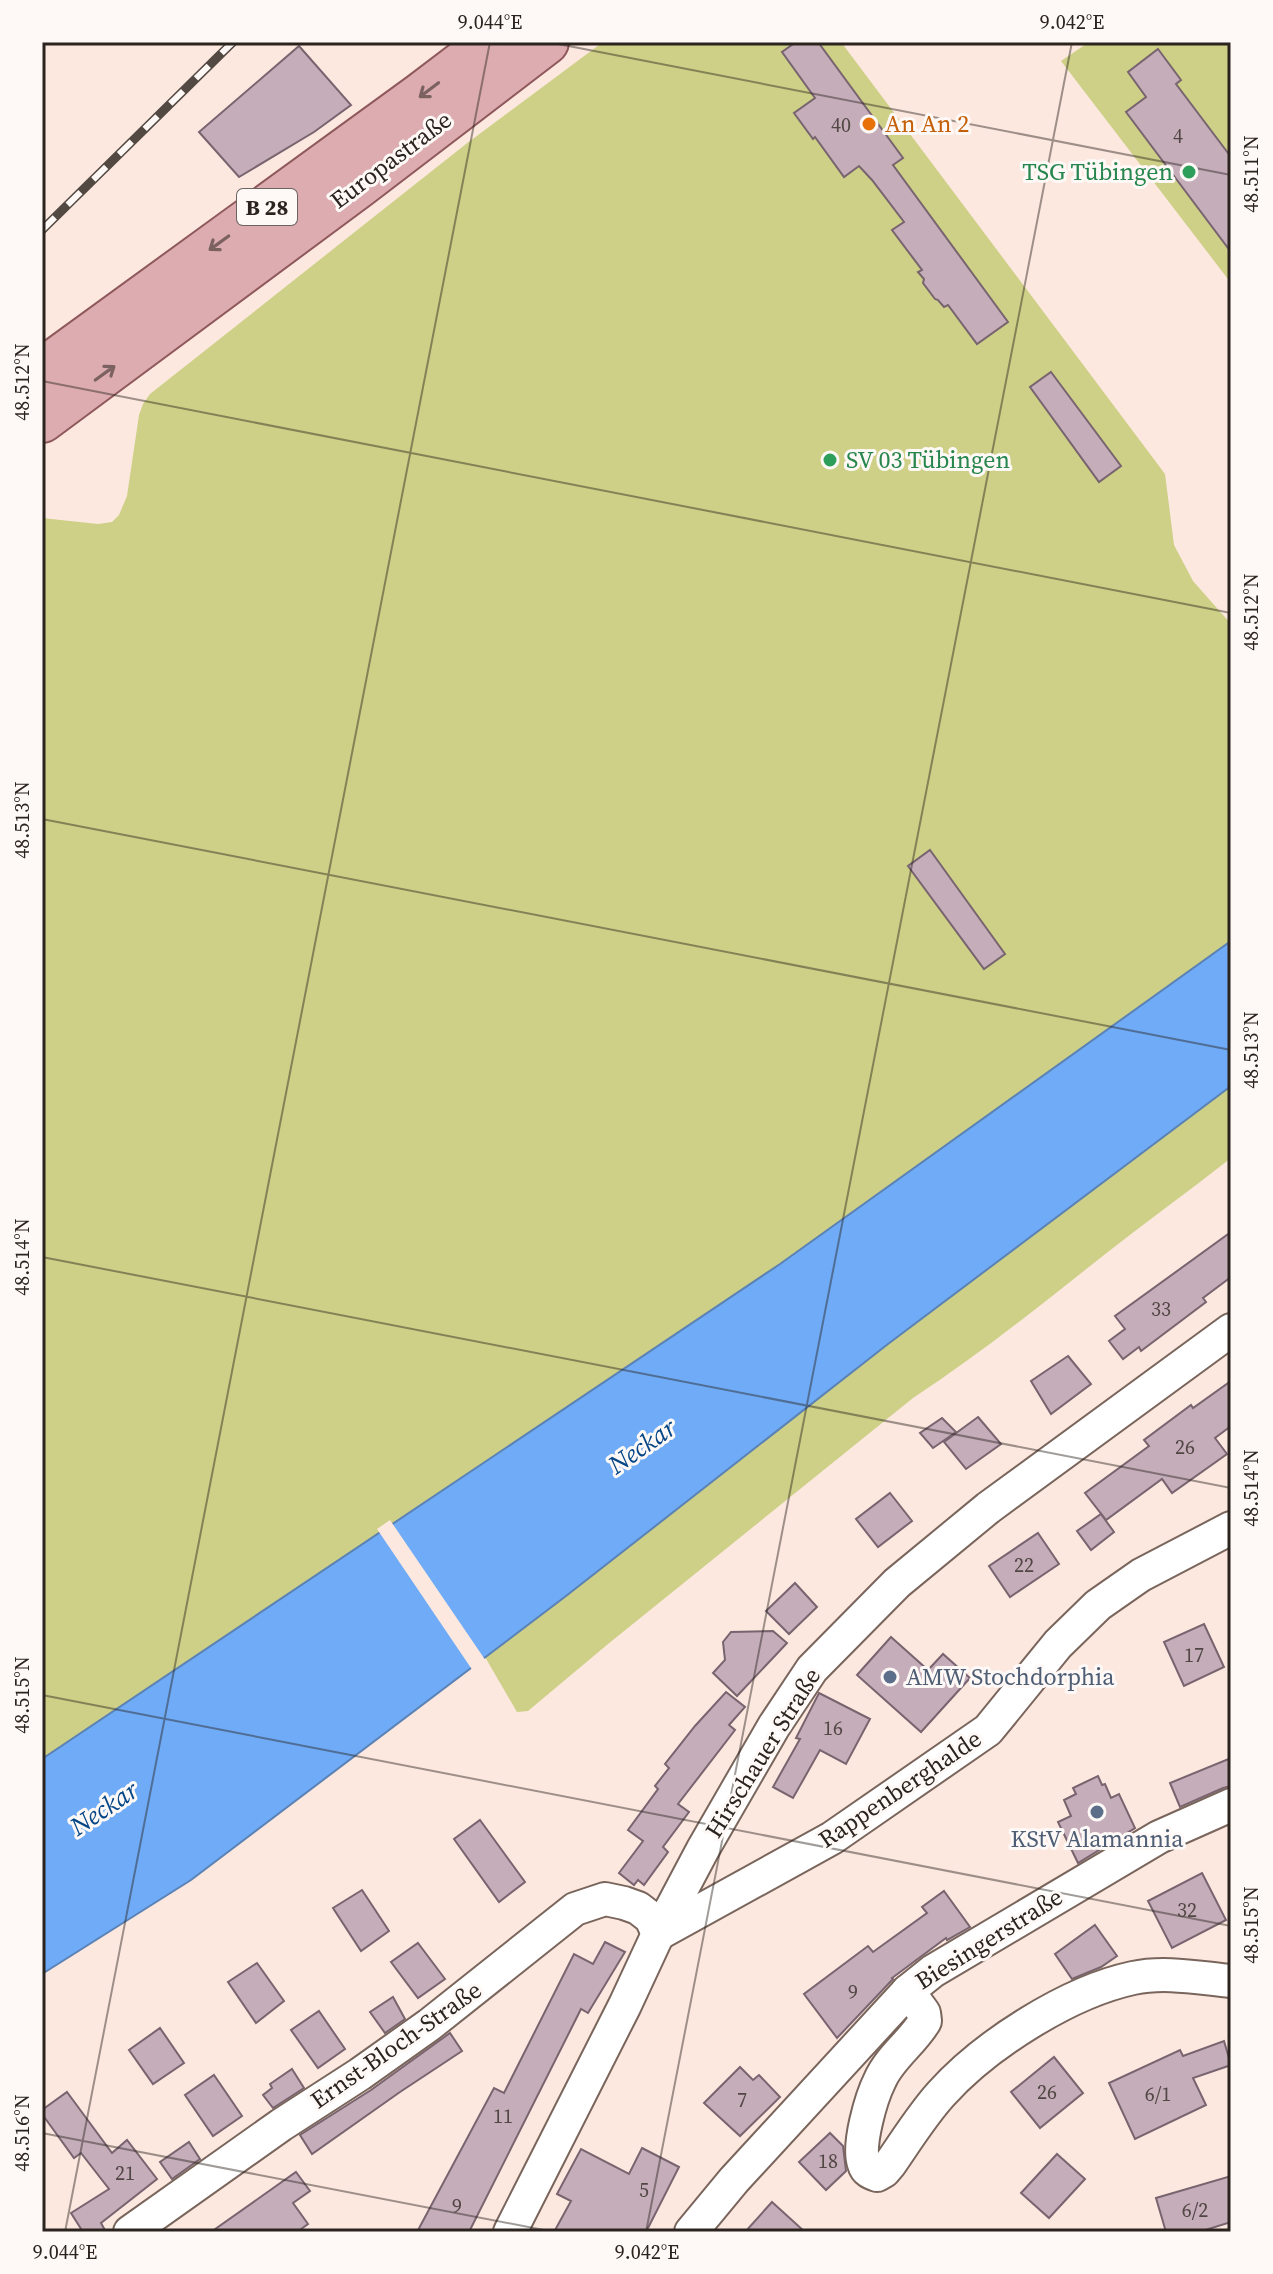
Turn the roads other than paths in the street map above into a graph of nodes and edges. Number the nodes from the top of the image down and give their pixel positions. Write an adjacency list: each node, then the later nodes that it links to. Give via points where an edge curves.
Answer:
1 (491, 42): 3 (main road, Europastraße / B 28, one-way to 3)
2 (546, 42): 4 (main road, Europastraße / B 28, one-way to 2)
3 (42, 371)
4 (42, 420)
5 (1231, 1330): 8 (street, Hirschauer Straße, via 988,1508 897,1583 812,1669 774,1726)
6 (1231, 1528): 8 (street, Rappenberghalde, via 1141,1575 1098,1605 1058,1644 988,1730 832,1838)
7 (1231, 1805): 10 (street, Biesingerstraße, via 1159,1837)
8 (658, 1934): 11 (street, Ernst-Bloch-Straße, via 651,1918 624,1903 605,1899 575,1909 429,2025); 12 (street, Hirschauer Straße)
9 (1231, 1981): 10 (street, via 1168,1975 1134,1978 1073,1998 971,2065 938,2097 877,2175 864,2166 861,2141 880,2080 925,2021)
10 (908, 1991): 13 (street, Biesingerstraße)
11 (130, 2232)
12 (510, 2232)
13 (691, 2232)

